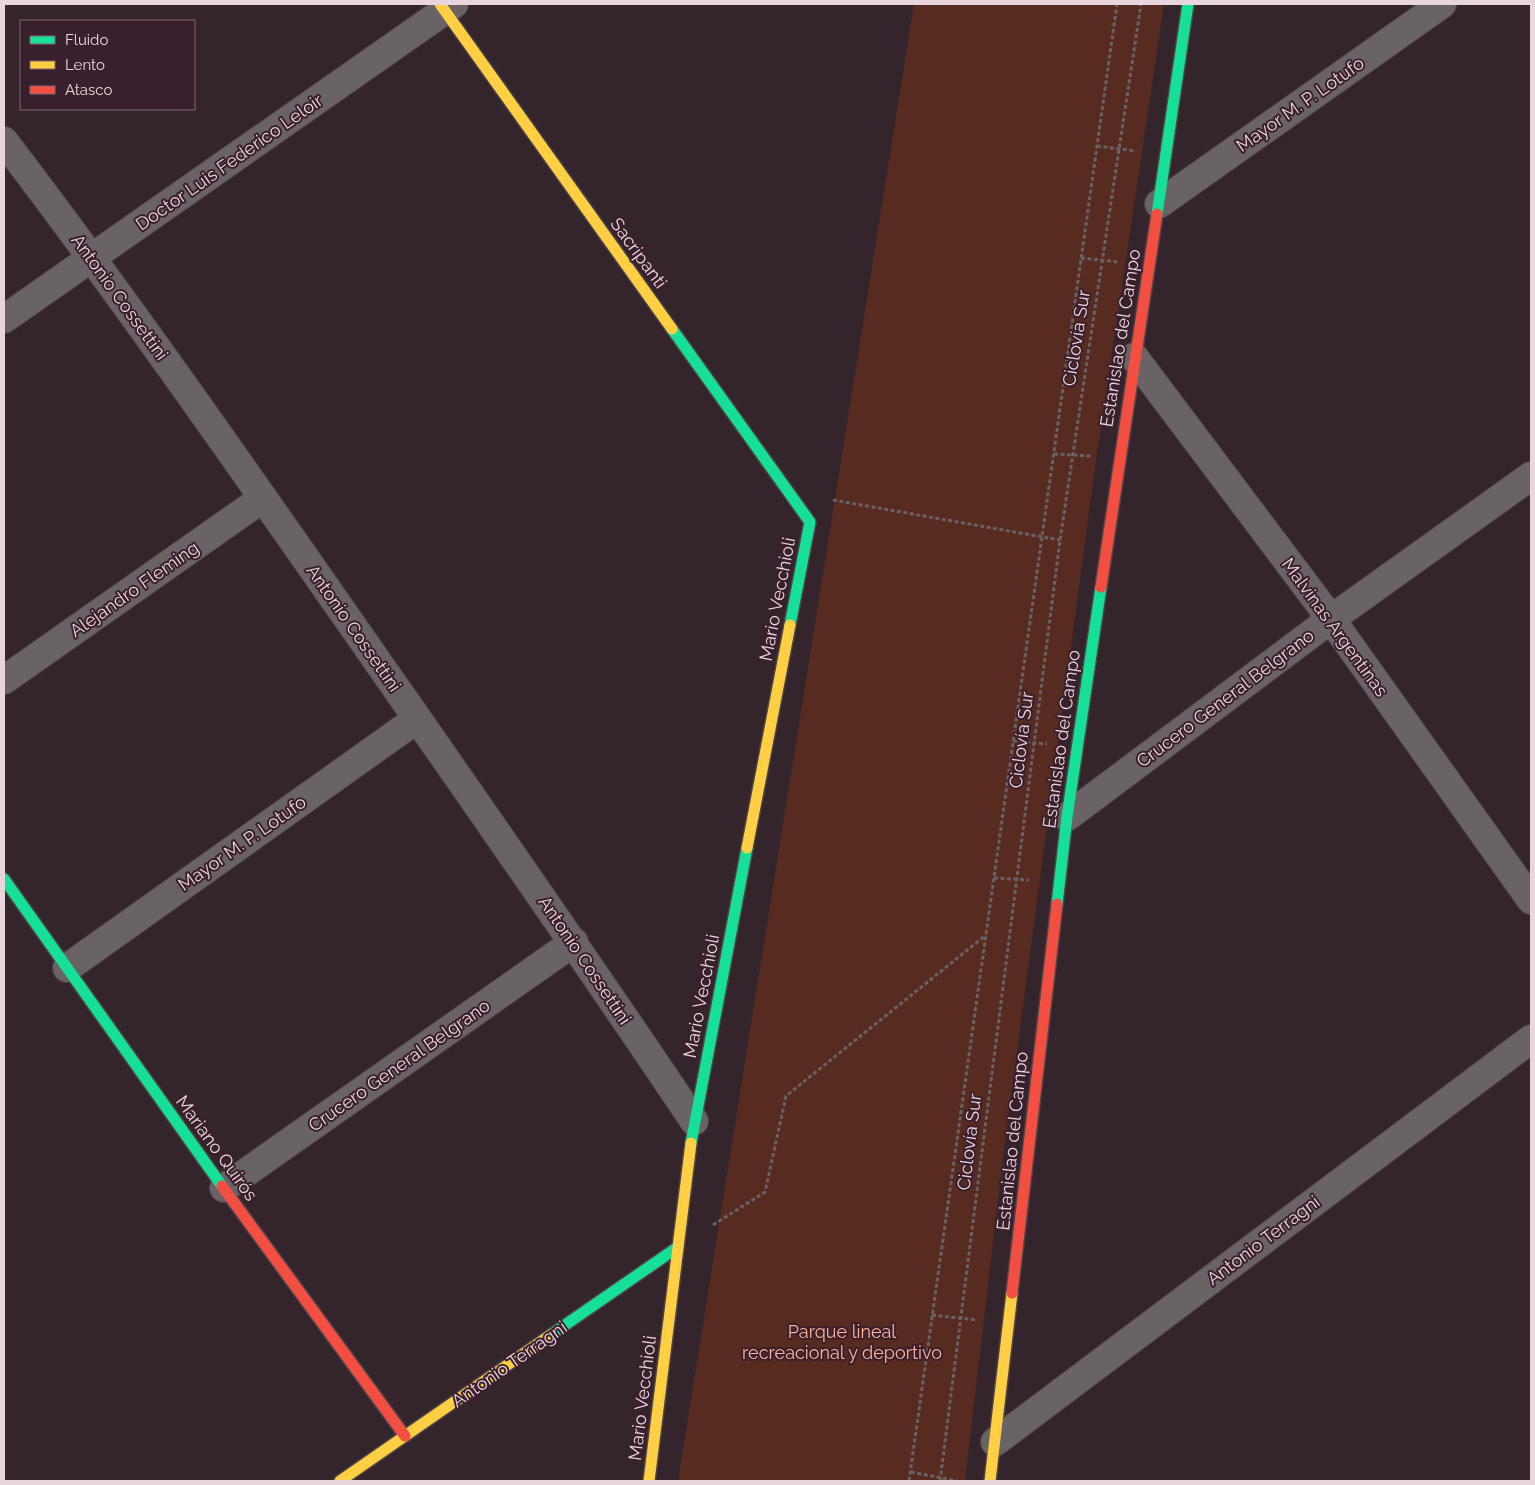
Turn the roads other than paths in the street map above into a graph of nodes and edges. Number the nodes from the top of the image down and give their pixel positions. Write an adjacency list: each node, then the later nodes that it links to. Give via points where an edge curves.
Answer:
1 (1188, 4): 5 (street, Estanislao del Campo)
2 (1442, 4): 5 (street, Mayor M. P. Lotufo)
3 (446, 6): 6 (street, Doctor Luis Federico Leloir); 11 (street, Sacripanti)
4 (4, 141): 6 (street, Antonio Cossettini)
5 (1159, 204): 8 (street, Estanislao del Campo)
6 (93, 257): 7 (street, Doctor Luis Federico Leloir); 10 (street, Antonio Cossettini)
7 (4, 318)
8 (1134, 357): 12 (street, Malvinas Argentinas); 15 (street, Estanislao del Campo)
9 (1531, 476): 12 (street, Crucero General Belgrano)
10 (264, 498): 13 (street, Alejandro Fleming); 14 (street, Antonio Cossettini)
11 (810, 522): 21 (street, Mario Vecchioli)
12 (1331, 619): 15 (street, Crucero General Belgrano); 17 (street, Malvinas Argentinas)
13 (4, 680)
14 (417, 719): 18 (street, Antonio Cossettini); 19 (street, Mayor M. P. Lotufo)
15 (1067, 817): 25 (street, Estanislao del Campo)
16 (4, 879): 19 (street, Mariano Quirós)
17 (1531, 900)
18 (574, 942): 21 (street, Antonio Cossettini); 22 (street, Crucero General Belgrano)
19 (67, 968): 22 (street, Mariano Quirós)
20 (1531, 1038): 25 (street, Antonio Terragni)
21 (694, 1121): 23 (street, Mario Vecchioli)
22 (224, 1188): 24 (street, Mariano Quirós)
23 (678, 1247): 24 (street, Antonio Terragni); 27 (street, Mario Vecchioli)
24 (405, 1436): 26 (street, Antonio Terragni)
25 (996, 1442): 28 (street, Estanislao del Campo)
26 (340, 1481)
27 (649, 1481)
28 (990, 1481)

